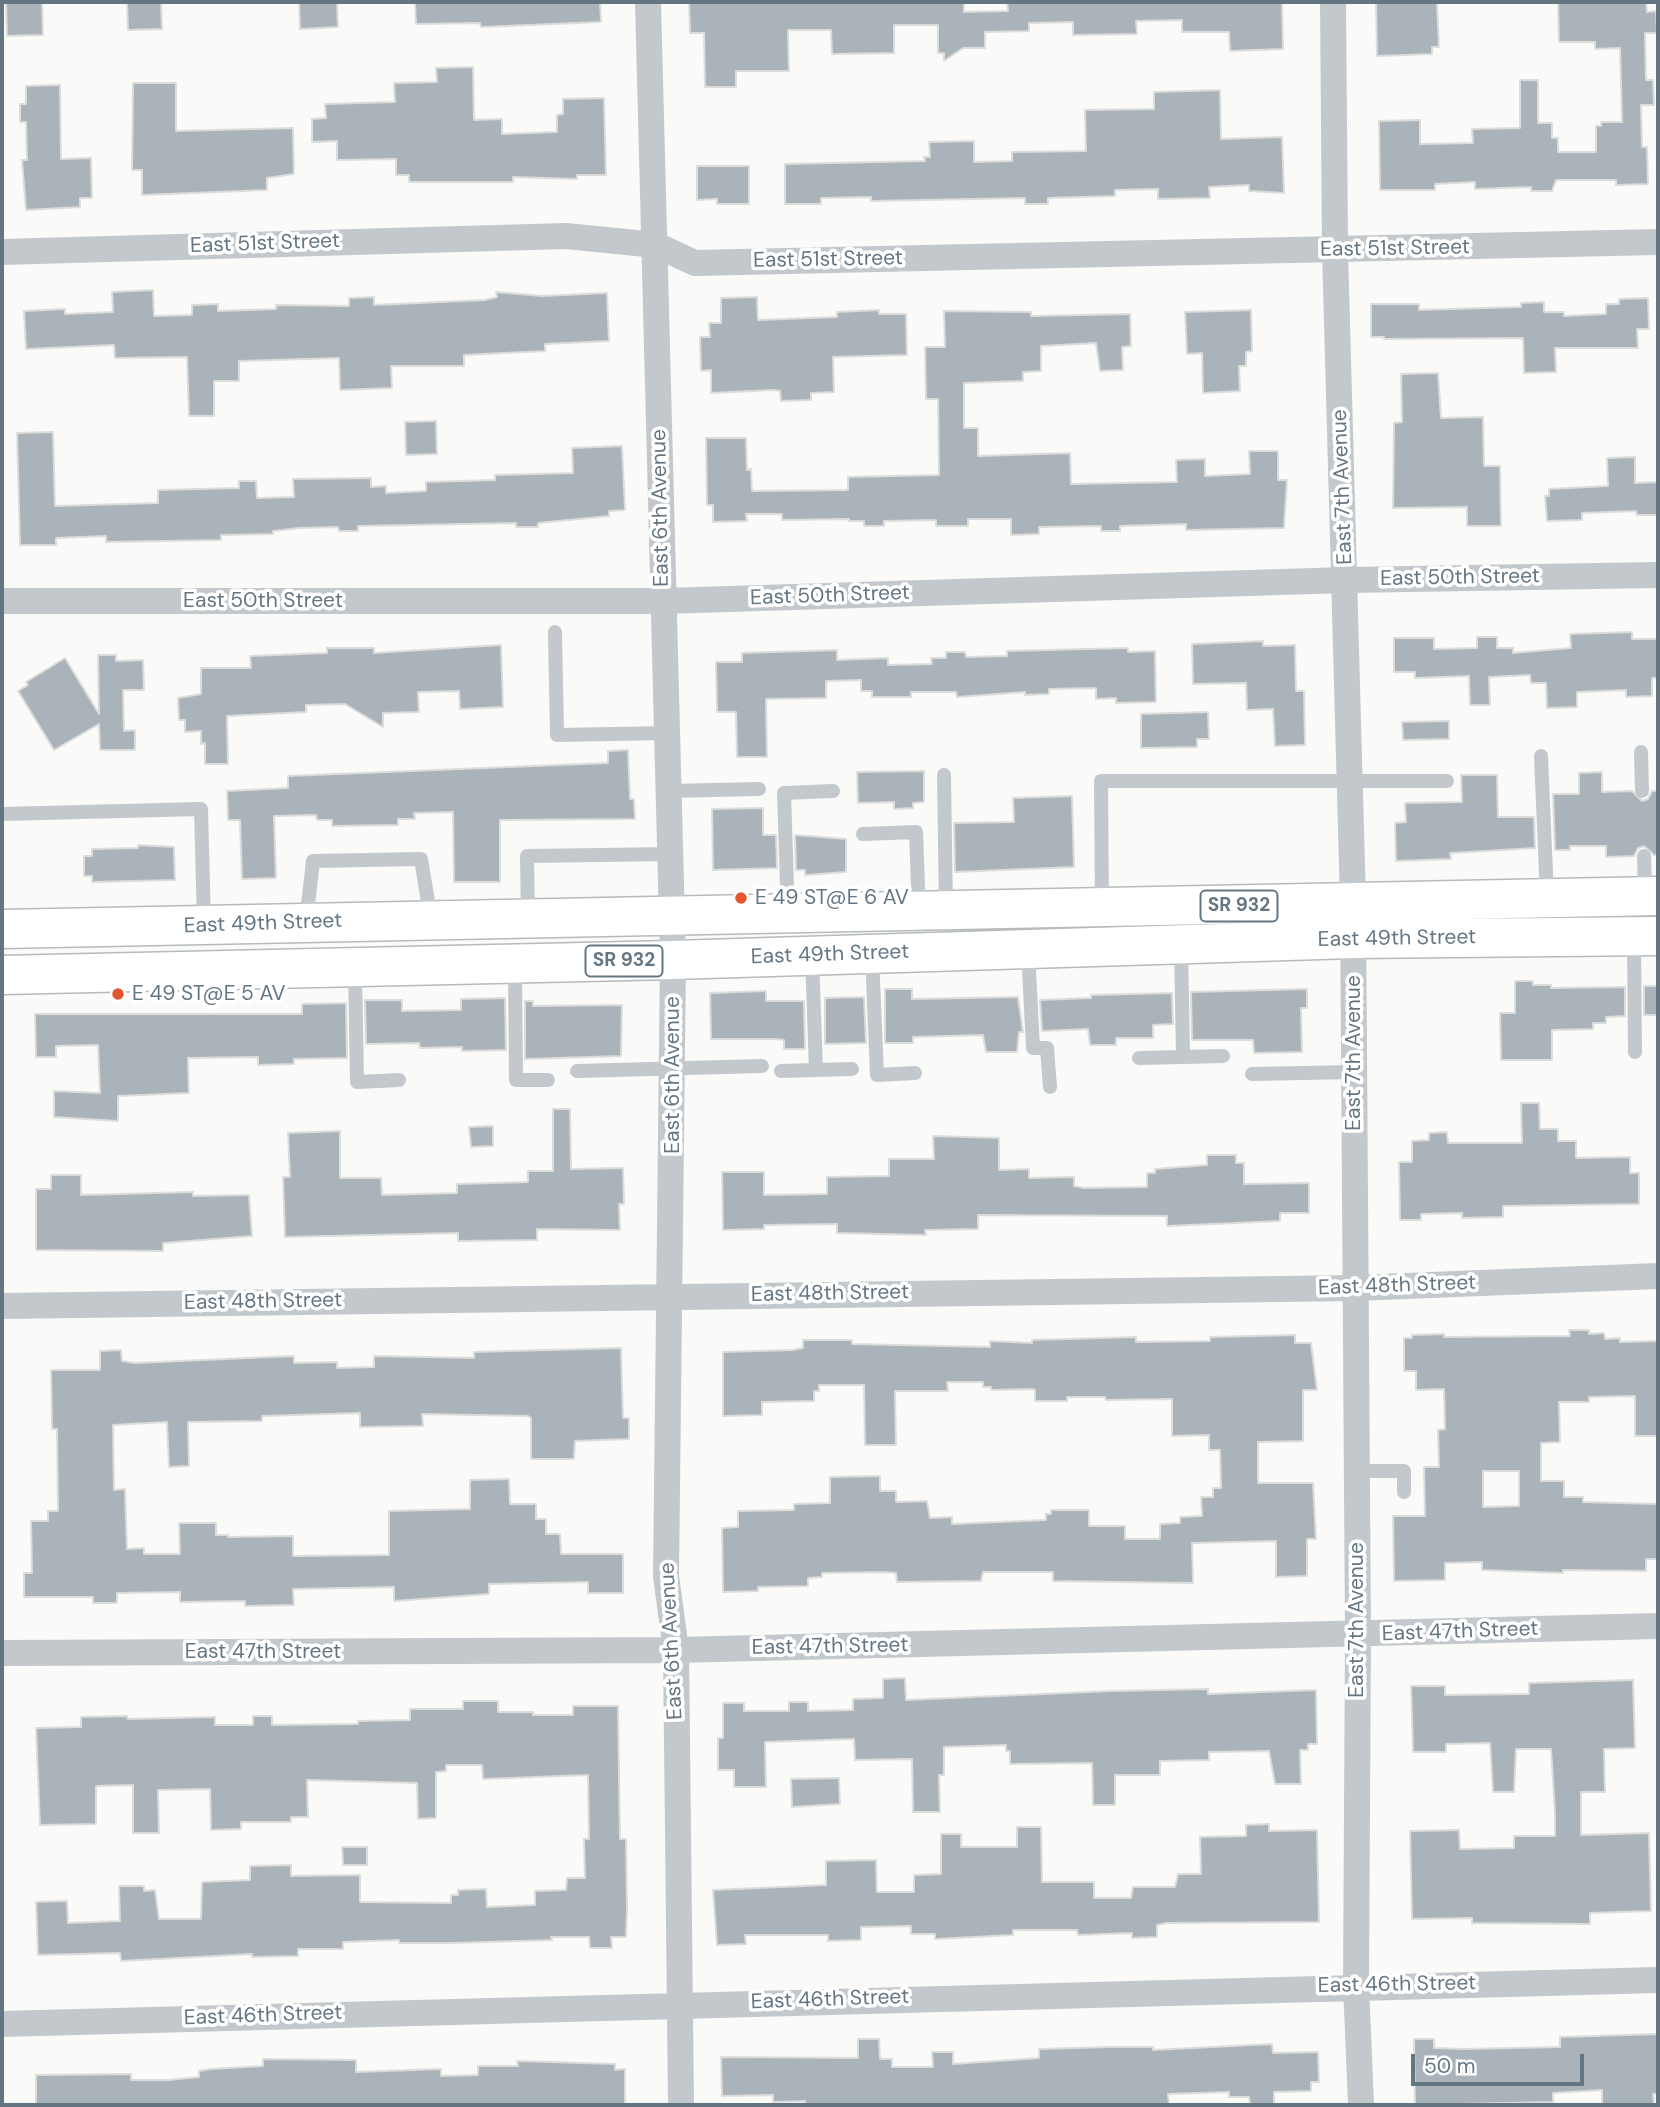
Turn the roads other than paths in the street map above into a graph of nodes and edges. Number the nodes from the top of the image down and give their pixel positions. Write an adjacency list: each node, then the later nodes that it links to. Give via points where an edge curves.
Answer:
1 (648, 2): 4 (street, East 6th Avenue)
2 (1333, 2): 5 (street, East 7th Avenue)
3 (1658, 242): 5 (street, East 51st Street)
4 (656, 245): 5 (street, East 51st Street, via 695,263); 6 (street, East 51st Street, via 566,236); 10 (street, East 6th Avenue)
5 (1335, 250): 8 (street, East 7th Avenue)
6 (2, 251)
7 (1658, 575): 8 (street, East 50th Street)
8 (1346, 580): 10 (street, East 50th Street); 17 (street, East 7th Avenue)
9 (2, 601): 10 (street, East 50th Street)
10 (664, 601): 12 (street, East 6th Avenue)
11 (555, 632): 12 (lane, via 557,735)
12 (667, 733): 19 (street, East 6th Avenue)
13 (1641, 752): 21 (lane)
14 (1541, 756): 27 (lane)
15 (944, 775): 29 (lane)
16 (1447, 781): 17 (lane)
17 (1349, 782): 28 (lane, via 1101,781); 33 (street, East 7th Avenue)
18 (759, 789): 19 (lane)
19 (669, 791): 24 (street, East 6th Avenue)
20 (833, 791): 30 (lane, via 784,793)
21 (1642, 791)
22 (2, 814): 36 (lane, via 201,809)
23 (863, 834): 29 (lane, via 916,832)
24 (671, 854): 32 (street, East 6th Avenue); 35 (lane, via 527,856)
25 (1644, 856): 26 (lane)
26 (1652, 896): 27 (main road, East 49th Street / SR 932)
27 (1547, 898): 33 (main road, East 49th Street / SR 932)
28 (1102, 909): 29 (main road, East 49th Street / SR 932); 33 (main road, East 49th Street / SR 932)
29 (933, 914): 30 (main road, East 49th Street / SR 932)
30 (788, 917): 32 (main road, East 49th Street / SR 932)
31 (431, 920): 34 (main road, East 49th Street / SR 932); 34 (lane, via 421,859 313,860); 35 (main road, East 49th Street / SR 932)
32 (672, 920): 35 (main road, East 49th Street / SR 932); 44 (street, East 6th Avenue)
33 (1353, 921): 38 (main road, East 49th Street / SR 932); 39 (main road, East 49th Street / SR 932); 58 (street, East 7th Avenue)
34 (306, 922): 36 (main road, East 49th Street / SR 932)
35 (528, 922)
36 (204, 926): 37 (main road, East 49th Street / SR 932); 42 (main road, via 176,941 17,946)
37 (2, 929)
38 (1646, 936): 48 (lane)
39 (1181, 944): 40 (main road, East 49th Street / SR 932); 50 (lane)
40 (1028, 949): 41 (main road, East 49th Street / SR 932); 63 (lane, via 1034,1048 1047,1048)
41 (872, 954): 43 (main road, East 49th Street / SR 932); 59 (lane, via 877,1074)
42 (2, 955)
43 (812, 956): 44 (main road, East 49th Street / SR 932); 55 (lane)
44 (673, 960): 45 (main road, East 49th Street / SR 932); 54 (street, East 6th Avenue)
45 (515, 964): 46 (main road, East 49th Street / SR 932); 62 (lane, via 516,1080)
46 (355, 967): 47 (main road, East 49th Street / SR 932); 61 (lane, via 357,1082)
47 (2, 975)
48 (1636, 1052)
49 (1223, 1056): 50 (lane)
50 (1183, 1057): 51 (lane)
51 (1139, 1058)
52 (762, 1066): 54 (lane)
53 (852, 1069): 55 (lane)
54 (673, 1070): 56 (lane); 66 (street, East 6th Avenue)
55 (816, 1070): 57 (lane)
56 (577, 1071)
57 (781, 1071)
58 (1354, 1072): 60 (lane); 65 (street, East 7th Avenue)
59 (915, 1073)
60 (1252, 1074)
61 (399, 1080)
62 (548, 1080)
63 (1050, 1087)
64 (1658, 1276): 65 (street, East 48th Street)
65 (1355, 1289): 66 (street, East 48th Street); 68 (street, East 7th Avenue)
66 (672, 1296): 67 (street, East 48th Street); 72 (street, East 6th Avenue, via 666,1576)
67 (2, 1306)
68 (1357, 1471): 69 (lane, via 1404,1471); 71 (street, East 7th Avenue)
69 (1404, 1492)
70 (1658, 1626): 71 (street, East 47th Street)
71 (1358, 1634): 72 (street, East 47th Street); 75 (street, East 7th Avenue)
72 (676, 1650): 73 (street, East 47th Street); 76 (street, East 6th Avenue)
73 (2, 1653)
74 (1658, 1980): 75 (street, East 46th Street)
75 (1356, 1986): 76 (street, East 46th Street); 79 (street, East 7th Avenue)
76 (681, 2004): 77 (street, East 46th Street); 78 (street, East 6th Avenue)
77 (2, 2024)
78 (681, 2105)
79 (1361, 2105)

